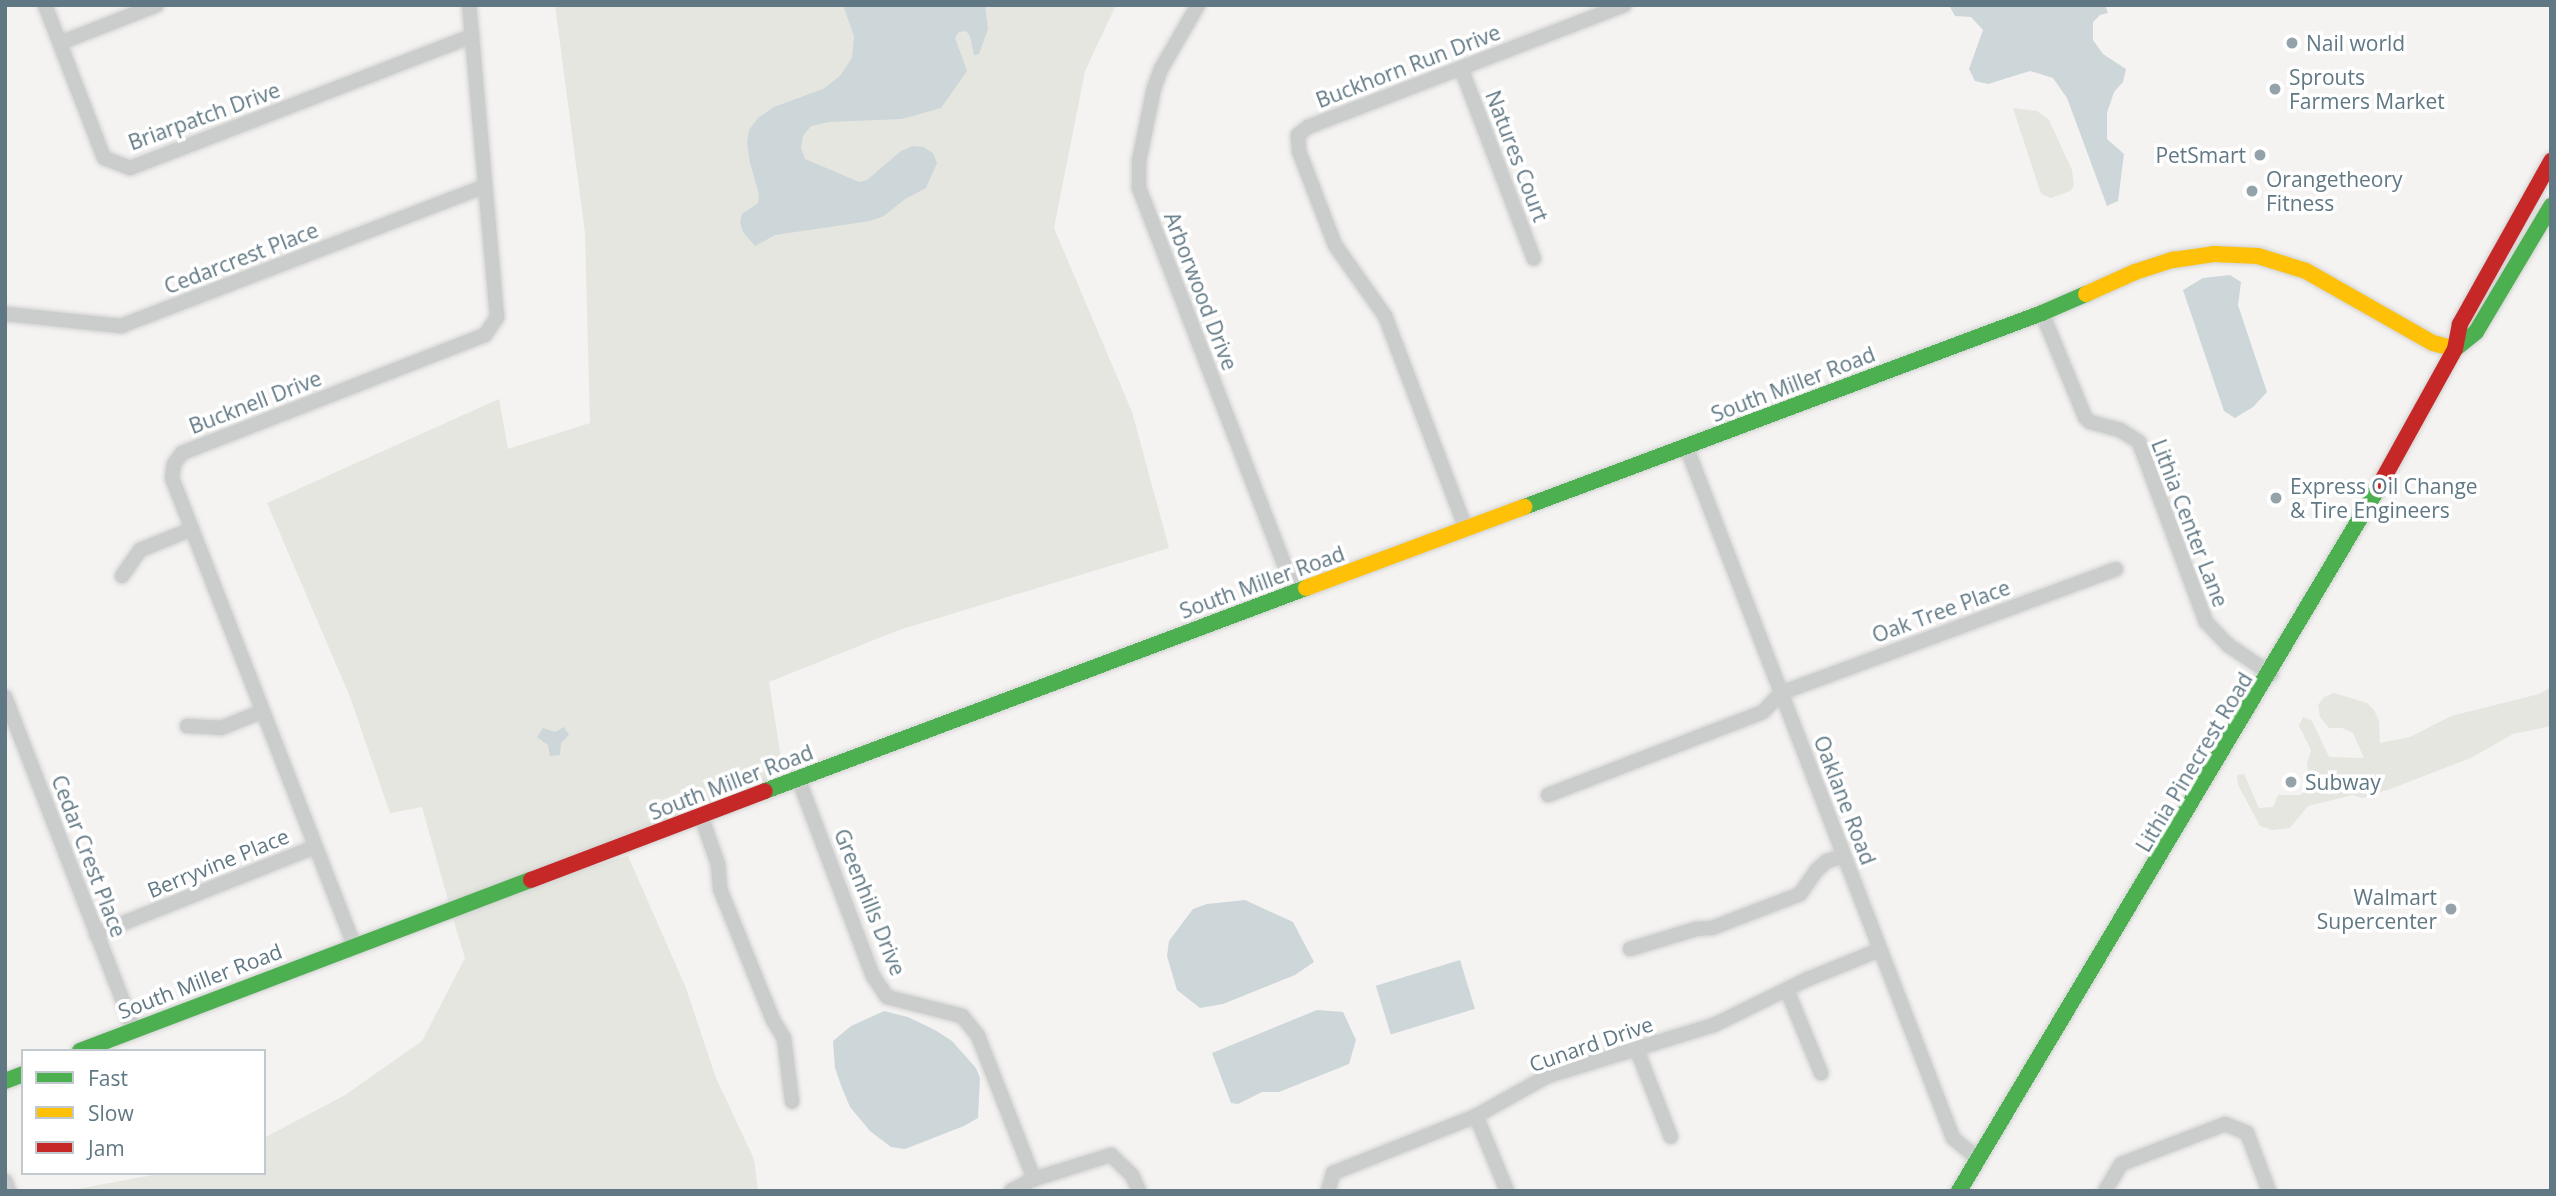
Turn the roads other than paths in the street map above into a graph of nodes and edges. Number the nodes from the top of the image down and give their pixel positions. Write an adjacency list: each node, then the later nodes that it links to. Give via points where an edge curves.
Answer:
1 (45, 5): 7 (street, Briarpatch Drive)
2 (157, 5): 7 (street)
3 (469, 5): 6 (street, Bucknell Drive)
4 (1198, 5): 21 (street, Arborwood Drive, via 1154,88 1139,161 1139,188)
5 (1624, 5): 8 (street, Buckhorn Run Drive)
6 (472, 36): 7 (street, Briarpatch Drive, via 131,168 104,158); 10 (street, Bucknell Drive)
7 (60, 43)
8 (1461, 68): 12 (street, Natures Court); 17 (street, Buckhorn Run Drive, via 1308,127 1298,135 1299,150 1335,245 1385,316)
9 (2551, 161): 15 (street, Lithia Pinecrest Road, via 2460,324)
10 (484, 187): 14 (street, Cedarcrest Place, via 121,326); 18 (street, Bucknell Drive, via 497,317 485,335 182,453 172,478)
11 (2551, 206): 15 (street, Lithia Pinecrest Road, via 2476,332)
12 (1534, 259)
13 (2042, 313): 15 (street, South Miller Road, via 2173,260 2214,254 2258,256 2306,271 2433,344); 16 (street, South Miller Road); 22 (street, Lithia Center Lane, via 2085,417 2139,442 2206,622 2228,645)
14 (5, 314)
15 (2455, 349): 22 (street, Lithia Pinecrest Road)
16 (1686, 446): 17 (street, South Miller Road); 23 (street, Oaklane Road)
17 (1466, 529): 21 (street, South Miller Road)
18 (192, 530): 20 (street, via 140,550); 25 (street, Bucknell Drive)
19 (2116, 569): 23 (street, Oak Tree Place)
20 (122, 576)
21 (1294, 592): 27 (street, South Miller Road)
22 (2272, 674): 44 (street, Lithia Pinecrest Road)
23 (1781, 692): 28 (street, via 1763,712); 31 (street, Oaklane Road)
24 (5, 697): 32 (street, Cedar Crest Place)
25 (263, 710): 26 (street, via 221,728); 30 (street, Bucknell Drive)
26 (187, 726)
27 (798, 778): 29 (street, South Miller Road); 45 (street, Greenhills Drive, via 873,976 887,997 962,1016 978,1036)
28 (1548, 795)
29 (701, 816): 33 (street, South Miller Road); 41 (street, via 718,864 720,889 784,1038)
30 (316, 846): 32 (street, Berryvine Place); 33 (street, Bucknell Drive)
31 (1844, 856): 34 (street, via 1827,861 1800,894 1712,928); 35 (street, Oaklane Road)
32 (96, 934): 37 (street, Cedar Crest Place)
33 (354, 945): 37 (street, South Miller Road)
34 (1630, 949)
35 (1879, 950): 36 (street, Cunard Drive); 44 (street, Oaklane Road, via 1953,1138)
36 (1787, 990): 39 (street, Cunard Drive, via 1714,1026); 40 (street)
37 (134, 1029): 38 (street, South Miller Road)
38 (85, 1049)
39 (1637, 1051): 42 (street, Cunard Drive, via 1548,1076); 43 (street)
40 (1821, 1073)
41 (792, 1101)
42 (1476, 1116): 50 (street, Cunard Drive, via 1333,1173); 51 (street)
43 (1671, 1137)
44 (1978, 1159): 52 (street, Lithia Pinecrest Road)
45 (1034, 1179): 48 (street); 49 (street, via 1111,1155 1132,1175)
46 (5, 1181): 47 (street)
47 (9, 1191)
48 (1011, 1191)
49 (1139, 1191)
50 (1328, 1191)
51 (1507, 1191)
52 (1959, 1191)
53 (2105, 1191): 54 (street, via 2121,1164 2225,1124 2247,1133)
54 (2269, 1191)

